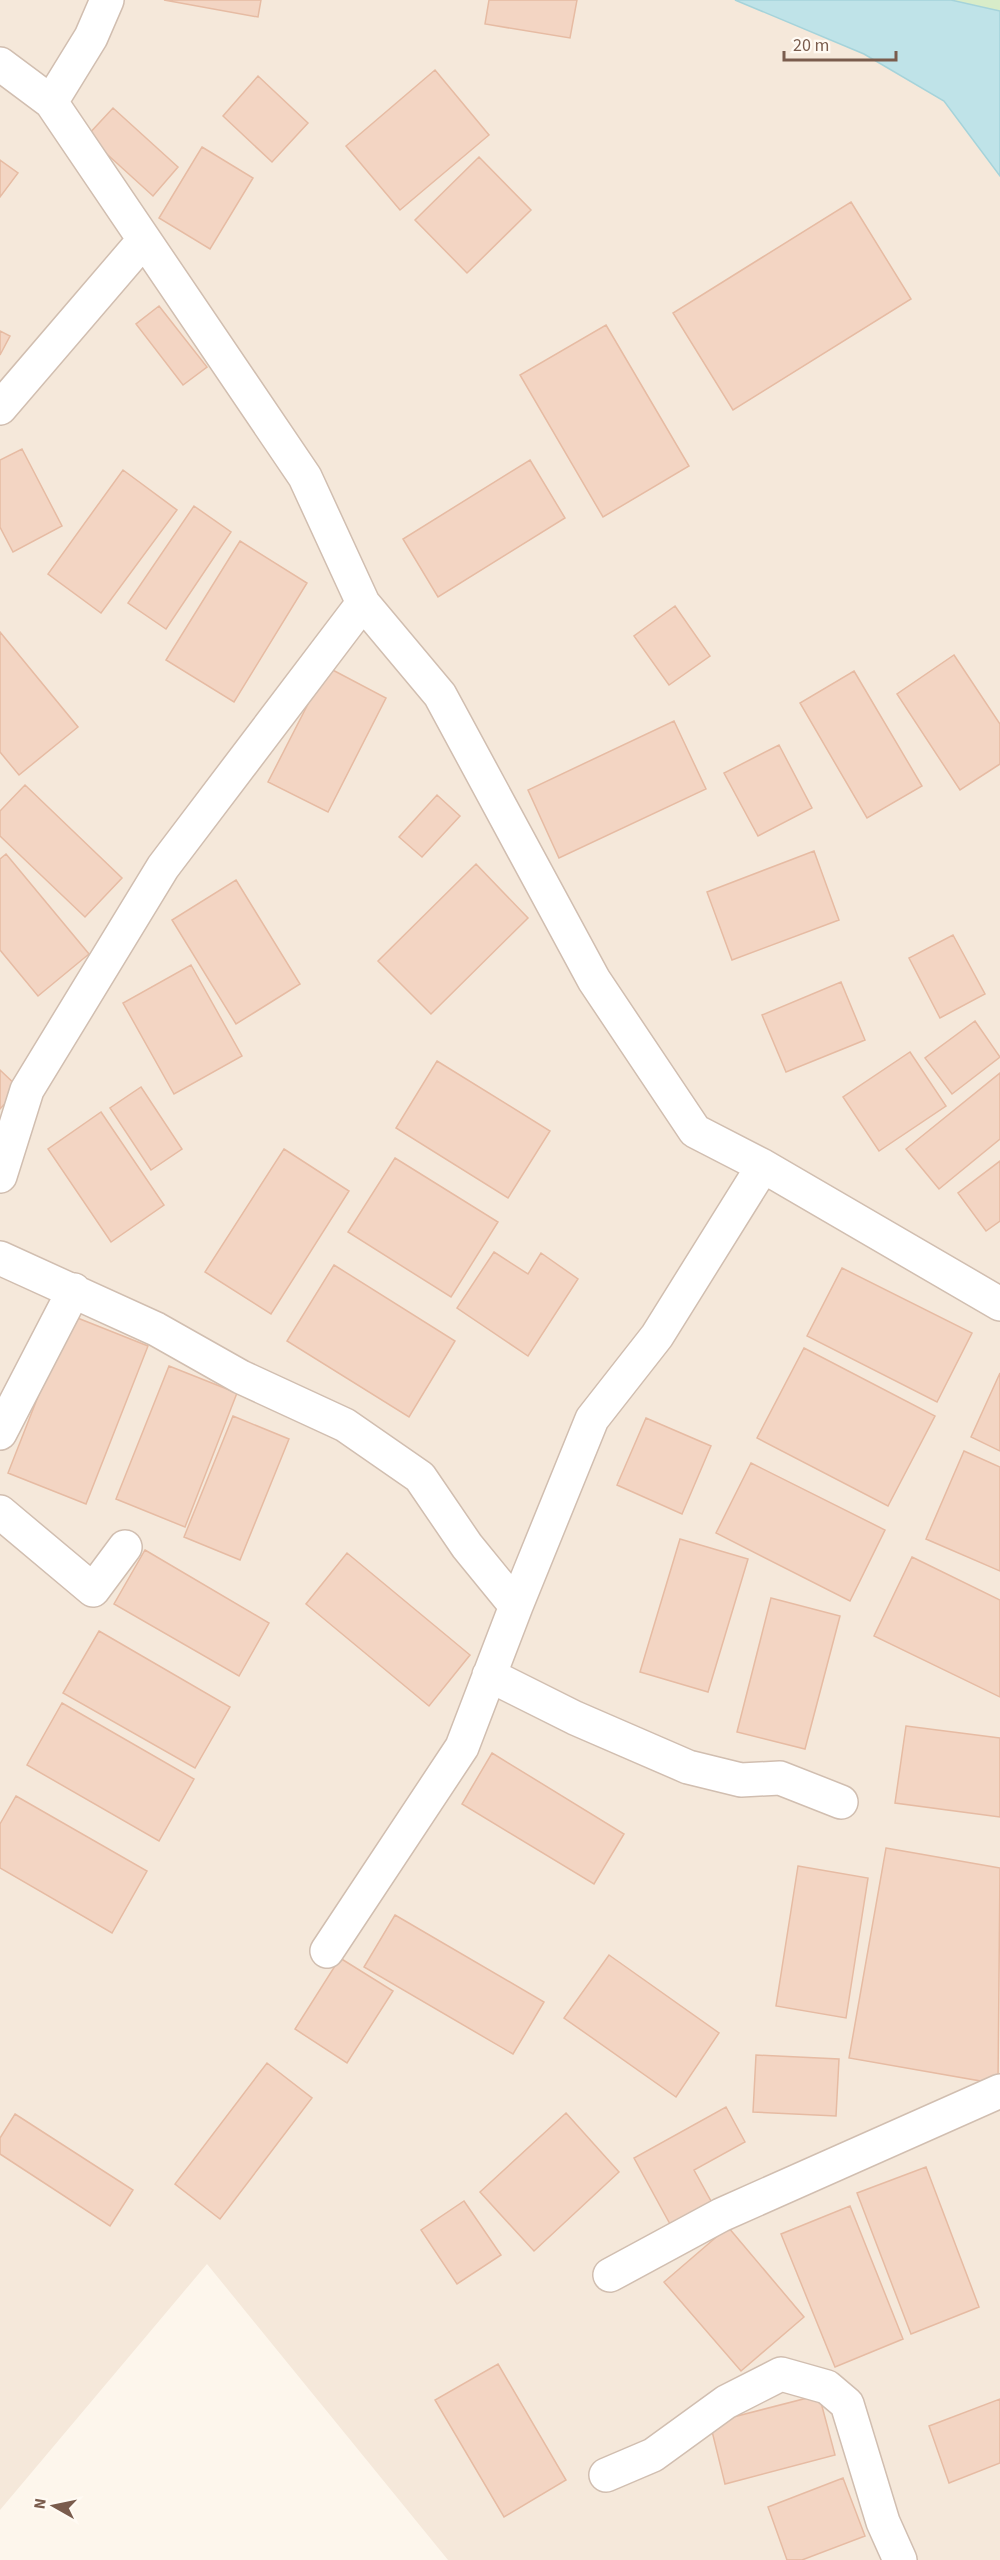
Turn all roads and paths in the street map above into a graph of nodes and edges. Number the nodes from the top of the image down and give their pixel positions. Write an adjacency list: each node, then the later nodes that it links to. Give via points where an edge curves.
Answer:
1 (107, 0): 3 (street, via 91,37)
2 (0, 64): 3 (street)
3 (51, 102): 4 (street)
4 (144, 240): 5 (street); 6 (street, via 305,477)
5 (0, 408)
6 (363, 603): 7 (street, via 440,695 594,980 695,1131); 8 (street, via 162,867 27,1090)
7 (763, 1166): 11 (street); 15 (street, via 657,1336 592,1419)
8 (0, 1176)
9 (0, 1258): 10 (street)
10 (74, 1290): 12 (street); 15 (street, via 156,1329 241,1377 345,1425 420,1477 467,1546)
11 (1000, 1304)
12 (0, 1433)
13 (0, 1512): 14 (street, via 93,1590)
14 (124, 1547)
15 (516, 1606): 16 (street)
16 (489, 1675): 17 (street, via 688,1767 741,1779 780,1778); 18 (street, via 462,1747)
17 (842, 1802)
18 (327, 1951)
19 (1000, 2091): 20 (street, via 721,2215)
20 (610, 2275)
21 (606, 2475): 22 (street, via 653,2455 726,2402 781,2374 827,2387 847,2404 883,2522)
22 (900, 2560)

